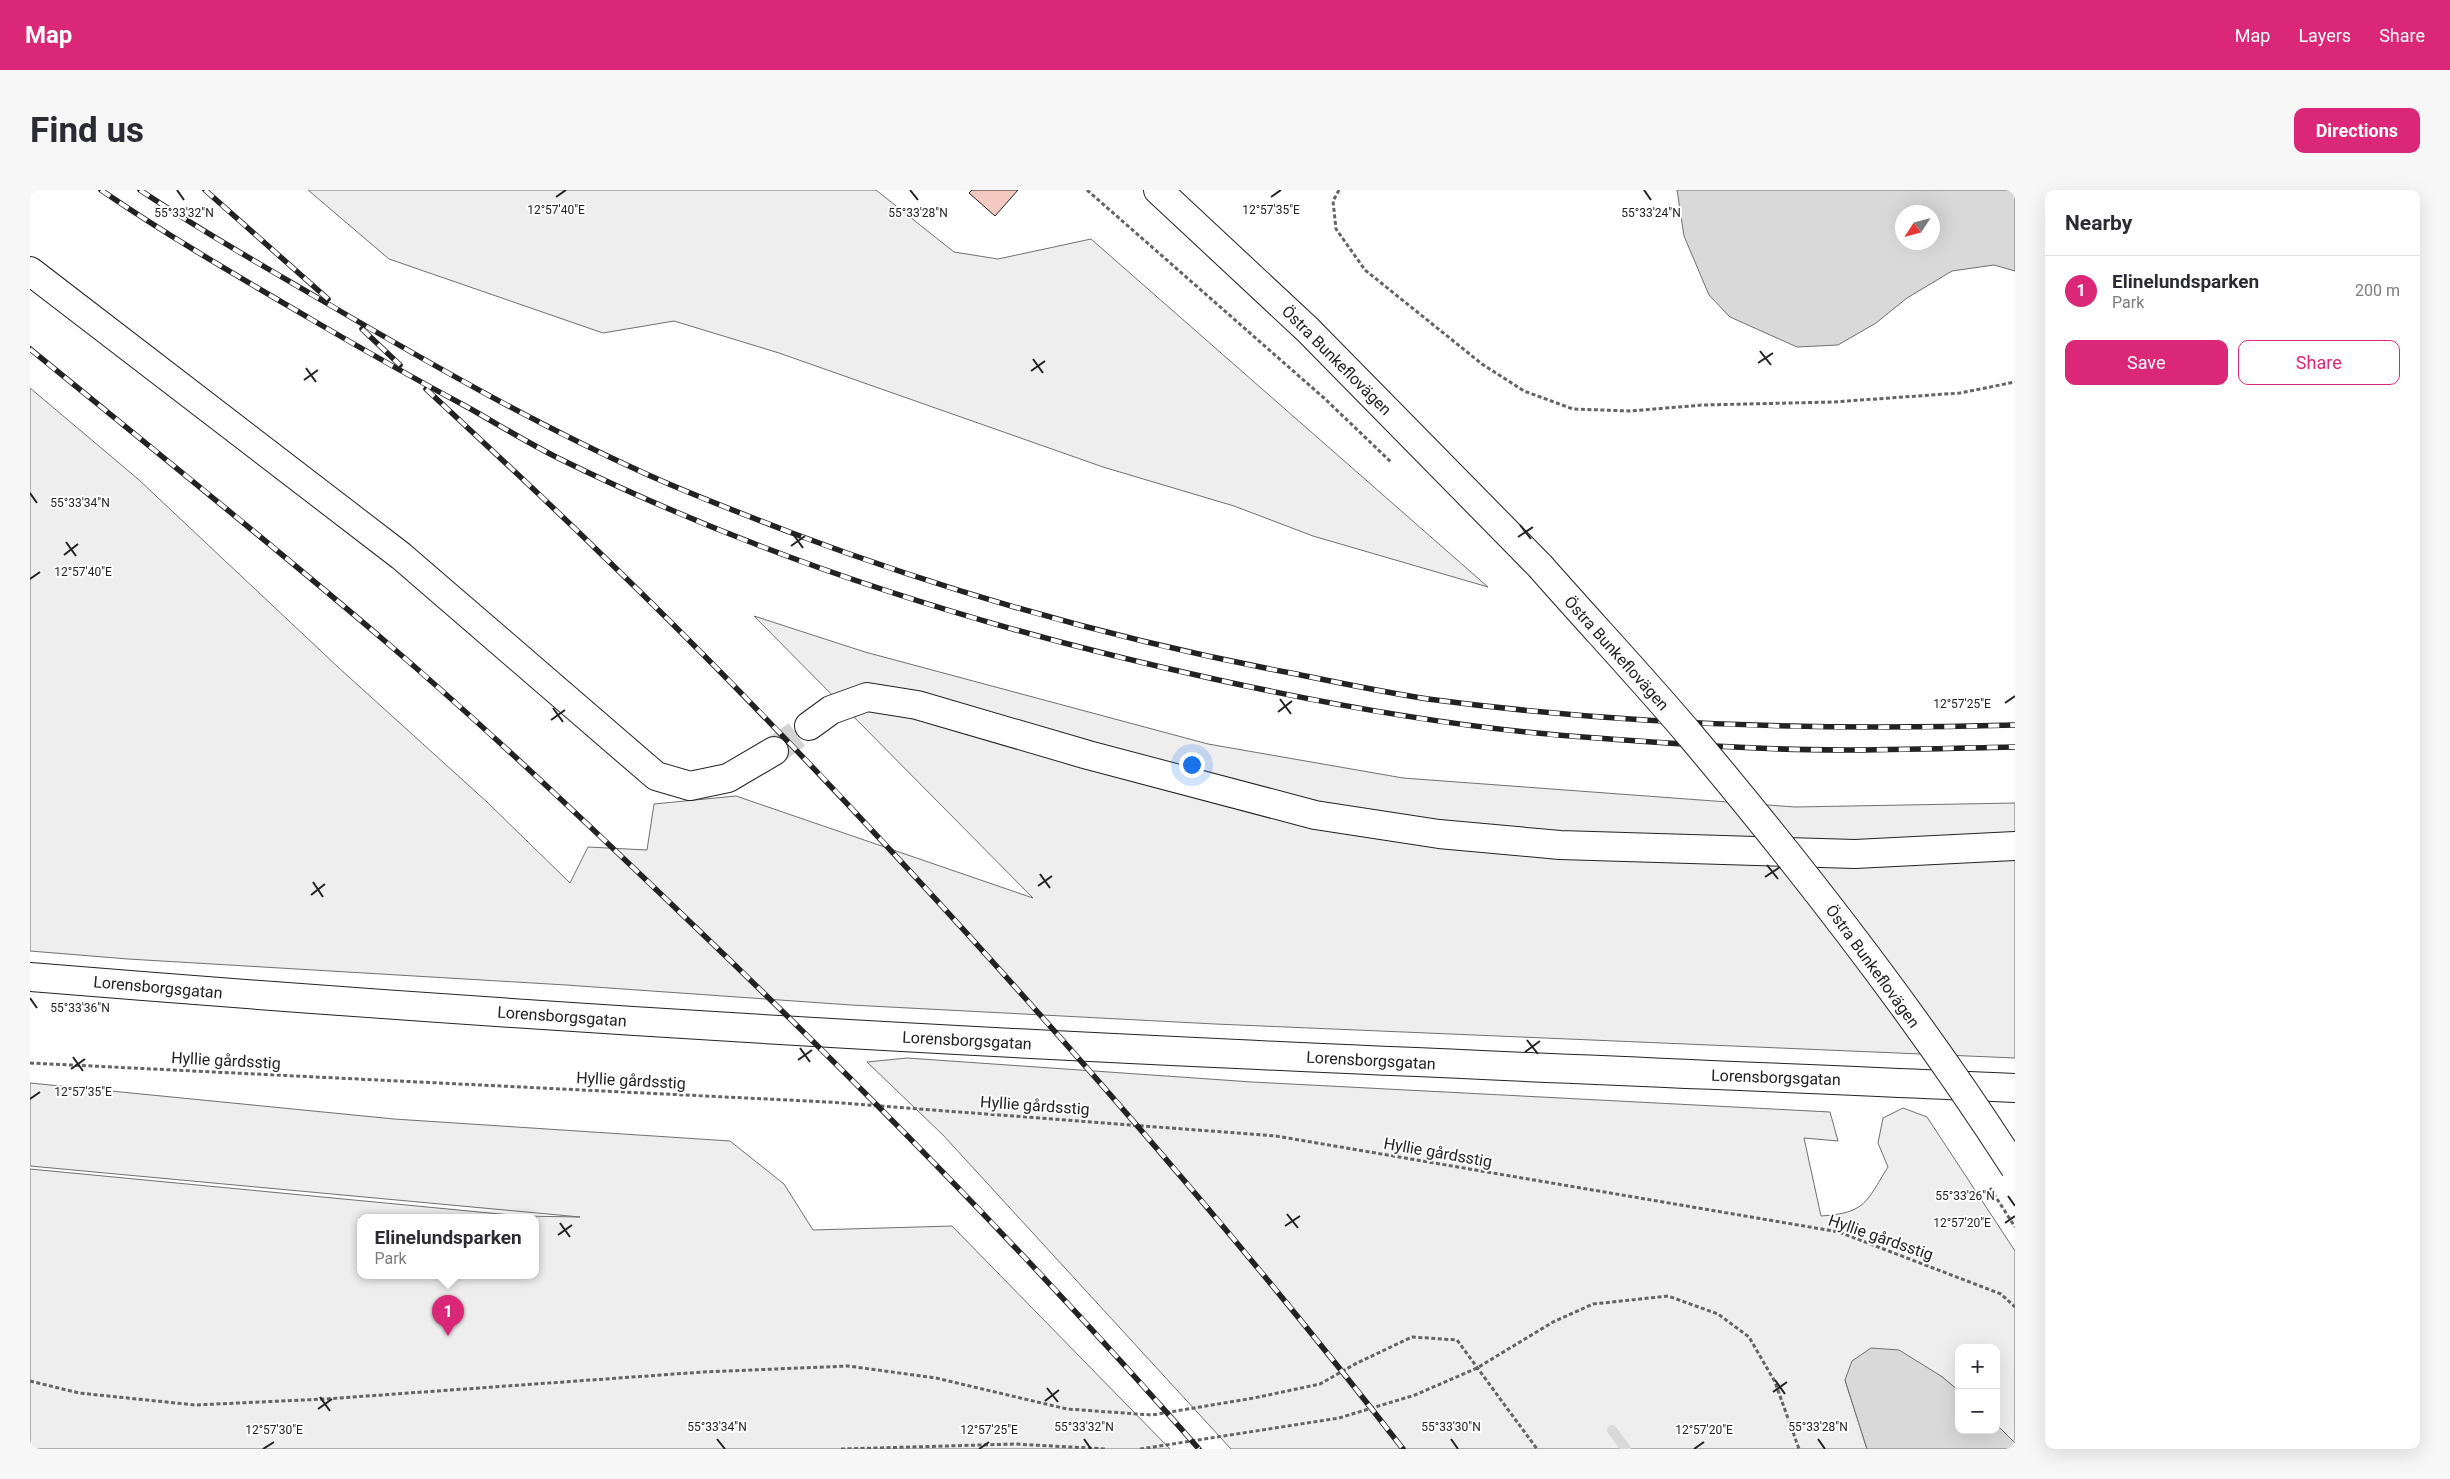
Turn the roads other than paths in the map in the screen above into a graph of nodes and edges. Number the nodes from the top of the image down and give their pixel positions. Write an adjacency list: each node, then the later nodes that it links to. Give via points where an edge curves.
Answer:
1 (1158, 190): 10 (main road, Östra Bunkeflovägen, bridge, via 1308,330 1540,566 1691,736 1848,930)
2 (30, 270): 4 (main road, via 401,556 656,776 690,786 728,778)
3 (809, 726): 5 (main road, via 831,710 867,697 917,705 1088,756 1314,815 1439,834 1560,845 1855,854)
4 (774, 751)
5 (2015, 846)
6 (30, 977): 8 (main road, Lorensborgsgatan, via 278,997 799,1031)
7 (2015, 1078): 8 (main road, Lorensborgsgatan)
8 (1905, 1083): 9 (main road, Lorensborgsgatan)
9 (2015, 1088)
10 (2015, 1168)

